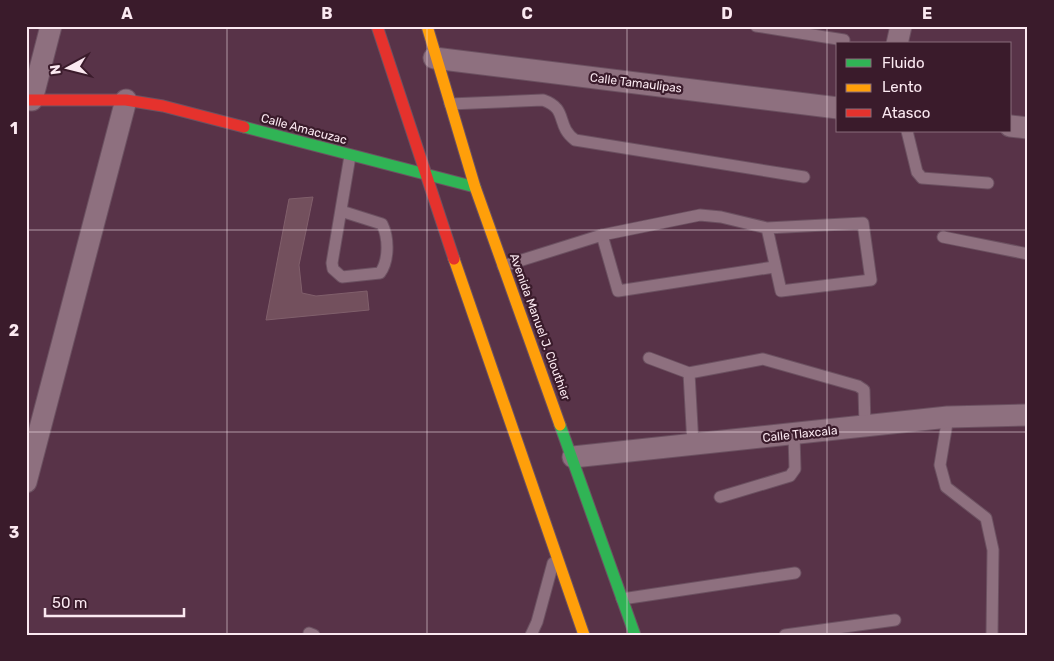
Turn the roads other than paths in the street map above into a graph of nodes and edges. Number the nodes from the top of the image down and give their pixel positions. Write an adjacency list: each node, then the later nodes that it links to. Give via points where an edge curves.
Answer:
1 (51, 26): 9 (street)
2 (377, 26): 17 (main road)
3 (426, 26): 8 (main road, Avenida Manuel J. Clouthier)
4 (756, 26): 6 (lane)
5 (901, 26): 7 (street)
6 (844, 40)
7 (897, 42)
8 (434, 58): 11 (main road, Avenida Manuel J. Clouthier); 12 (street, Calle Tamaulipas)
9 (29, 100): 10 (main road, Calle Amacuzac)
10 (126, 100): 16 (main road, Calle Amacuzac, via 163,106); 36 (street)
11 (449, 104): 18 (lane, via 543,100 553,103 560,112 565,133 575,140); 20 (main road, Avenida Manuel J. Clouthier)
12 (836, 108)
13 (1012, 126): 14 (street)
14 (1028, 128)
15 (907, 132): 19 (lane, via 917,172 922,178)
16 (350, 156): 17 (main road, Calle Amacuzac); 21 (lane)
17 (425, 175): 20 (main road, Calle Amacuzac); 38 (main road)
18 (804, 177)
19 (988, 183)
20 (475, 187): 26 (main road, Avenida Manuel J. Clouthier)
21 (341, 211): 21 (lane, via 382,224 386,232 386,262 380,273 342,277 333,269)
22 (767, 228): 23 (lane, via 700,215); 27 (lane); 27 (lane, via 863,223 872,280 781,291)
23 (602, 235): 26 (lane); 27 (lane, via 618,291)
24 (943, 237): 25 (lane)
25 (1028, 254)
26 (503, 266): 35 (main road, Avenida Manuel J. Clouthier)
27 (774, 267)
28 (649, 358): 29 (lane)
29 (689, 373): 32 (lane, via 763,359 858,386 864,390); 34 (lane)
30 (1028, 415): 31 (street, Calle Tlaxcala)
31 (948, 416): 32 (street, Calle Tlaxcala); 46 (lane, via 940,465 946,487 986,518 993,550)
32 (865, 426): 33 (street, Calle Tlaxcala)
33 (794, 435): 34 (street, Calle Tlaxcala); 37 (lane, via 795,469 790,476)
34 (693, 445): 35 (street, Calle Tlaxcala)
35 (573, 458): 40 (main road, Avenida Manuel J. Clouthier)
36 (26, 482)
37 (720, 497)
38 (555, 554): 42 (lane); 43 (main road)
39 (795, 573): 40 (lane)
40 (622, 599): 44 (main road, Avenida Manuel J. Clouthier)
41 (895, 620): 45 (lane)
42 (531, 635)
43 (584, 635)
44 (635, 635)
45 (786, 635)
46 (992, 635)

